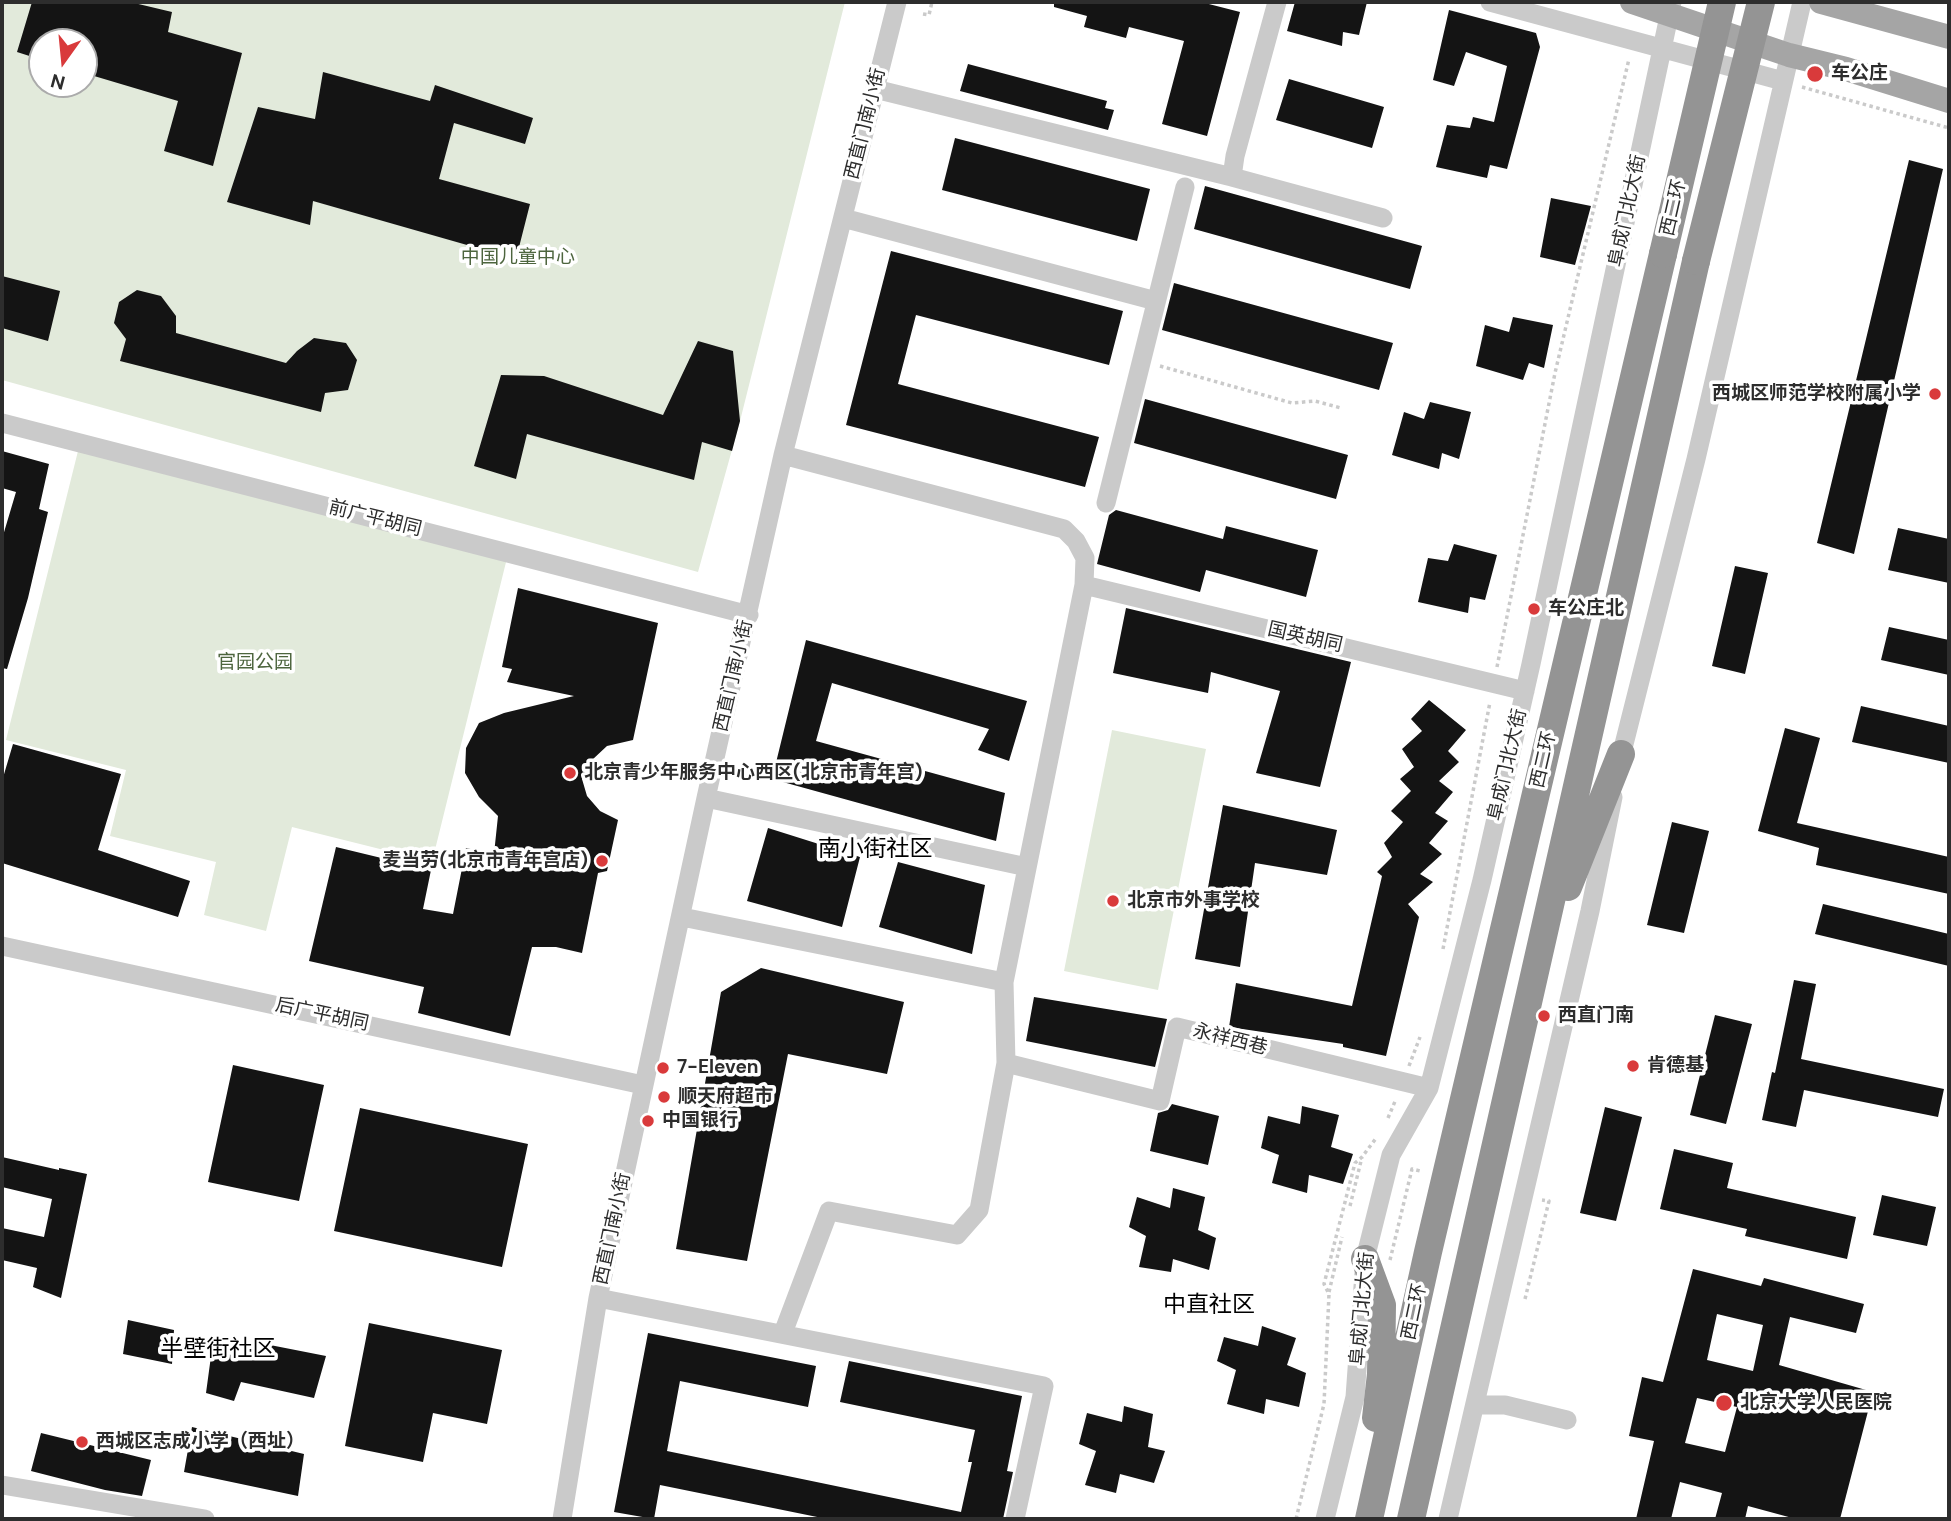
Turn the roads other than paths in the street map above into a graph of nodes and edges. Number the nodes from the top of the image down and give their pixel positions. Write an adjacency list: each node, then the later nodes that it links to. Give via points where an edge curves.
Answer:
1 (897, 2): 14 (street, 西直门南小街)
2 (1277, 2): 16 (street)
3 (1490, 2): 11 (street)
4 (1632, 2): 9 (main road)
5 (1722, 2): 42 (highway, 西二环, bridge, via 1428,1252)
6 (1760, 2): 32 (highway, 西二环, bridge, via 1696,261)
7 (1802, 2): 12 (street)
8 (1821, 2): 10 (main road)
9 (1671, 8): 11 (street, 阜成门北大街); 12 (main road)
10 (1949, 37)
11 (1662, 49): 13 (street); 26 (street, 阜成门北大街)
12 (1789, 55): 13 (street); 15 (main road)
13 (1783, 81): 27 (street, via 1696,459)
14 (875, 89): 16 (street); 18 (street, 西直门南小街)
15 (1949, 101)
16 (1232, 177): 19 (street)
17 (1185, 187): 20 (street)
18 (843, 218): 20 (street); 22 (street, 西直门南小街)
19 (1383, 218)
20 (1156, 301): 23 (street)
21 (2, 422): 25 (street, 前广平胡同)
22 (783, 455): 24 (street, via 1064,529 1086,558); 25 (street, 西直门南小街)
23 (1106, 503)
24 (1084, 585): 26 (street, 国英胡同); 29 (street)
25 (748, 615): 28 (street, 西直门南小街)
26 (1525, 691): 36 (street, 阜成门北大街)
27 (1621, 754): 32 (highway); 40 (street, via 1590,911)
28 (706, 798): 29 (street); 30 (street, 西直门南小街)
29 (1027, 867): 33 (street)
30 (682, 917): 33 (street); 35 (street, 西直门南小街)
31 (2, 946): 35 (street, 后广平胡同)
32 (1536, 967): 49 (highway, 西二环)
33 (1004, 982): 34 (street)
34 (1006, 1063): 36 (street, 永祥西巷, via 1160,1101 1177,1027); 39 (street, via 979,1210 957,1235 829,1211)
35 (643, 1085): 38 (street, 西直门南小街)
36 (1429, 1088): 37 (street, 阜成门北大街, via 1391,1156)
37 (1377, 1264): 42 (highway, via 1382,1305 1376,1424); 47 (street, 阜成门北大街, via 1355,1397)
38 (598, 1298): 39 (street); 45 (street, 西直门南小街)
39 (783, 1333): 46 (street, via 1044,1386)
40 (1475, 1405): 41 (street, via 1505,1405); 50 (street)
41 (1567, 1420)
42 (1380, 1476): 48 (highway, 西二环)
43 (2, 1485): 44 (street)
44 (205, 1519)
45 (562, 1519)
46 (1015, 1519)
47 (1325, 1519)
48 (1369, 1519)
49 (1411, 1519)
50 (1448, 1519)

